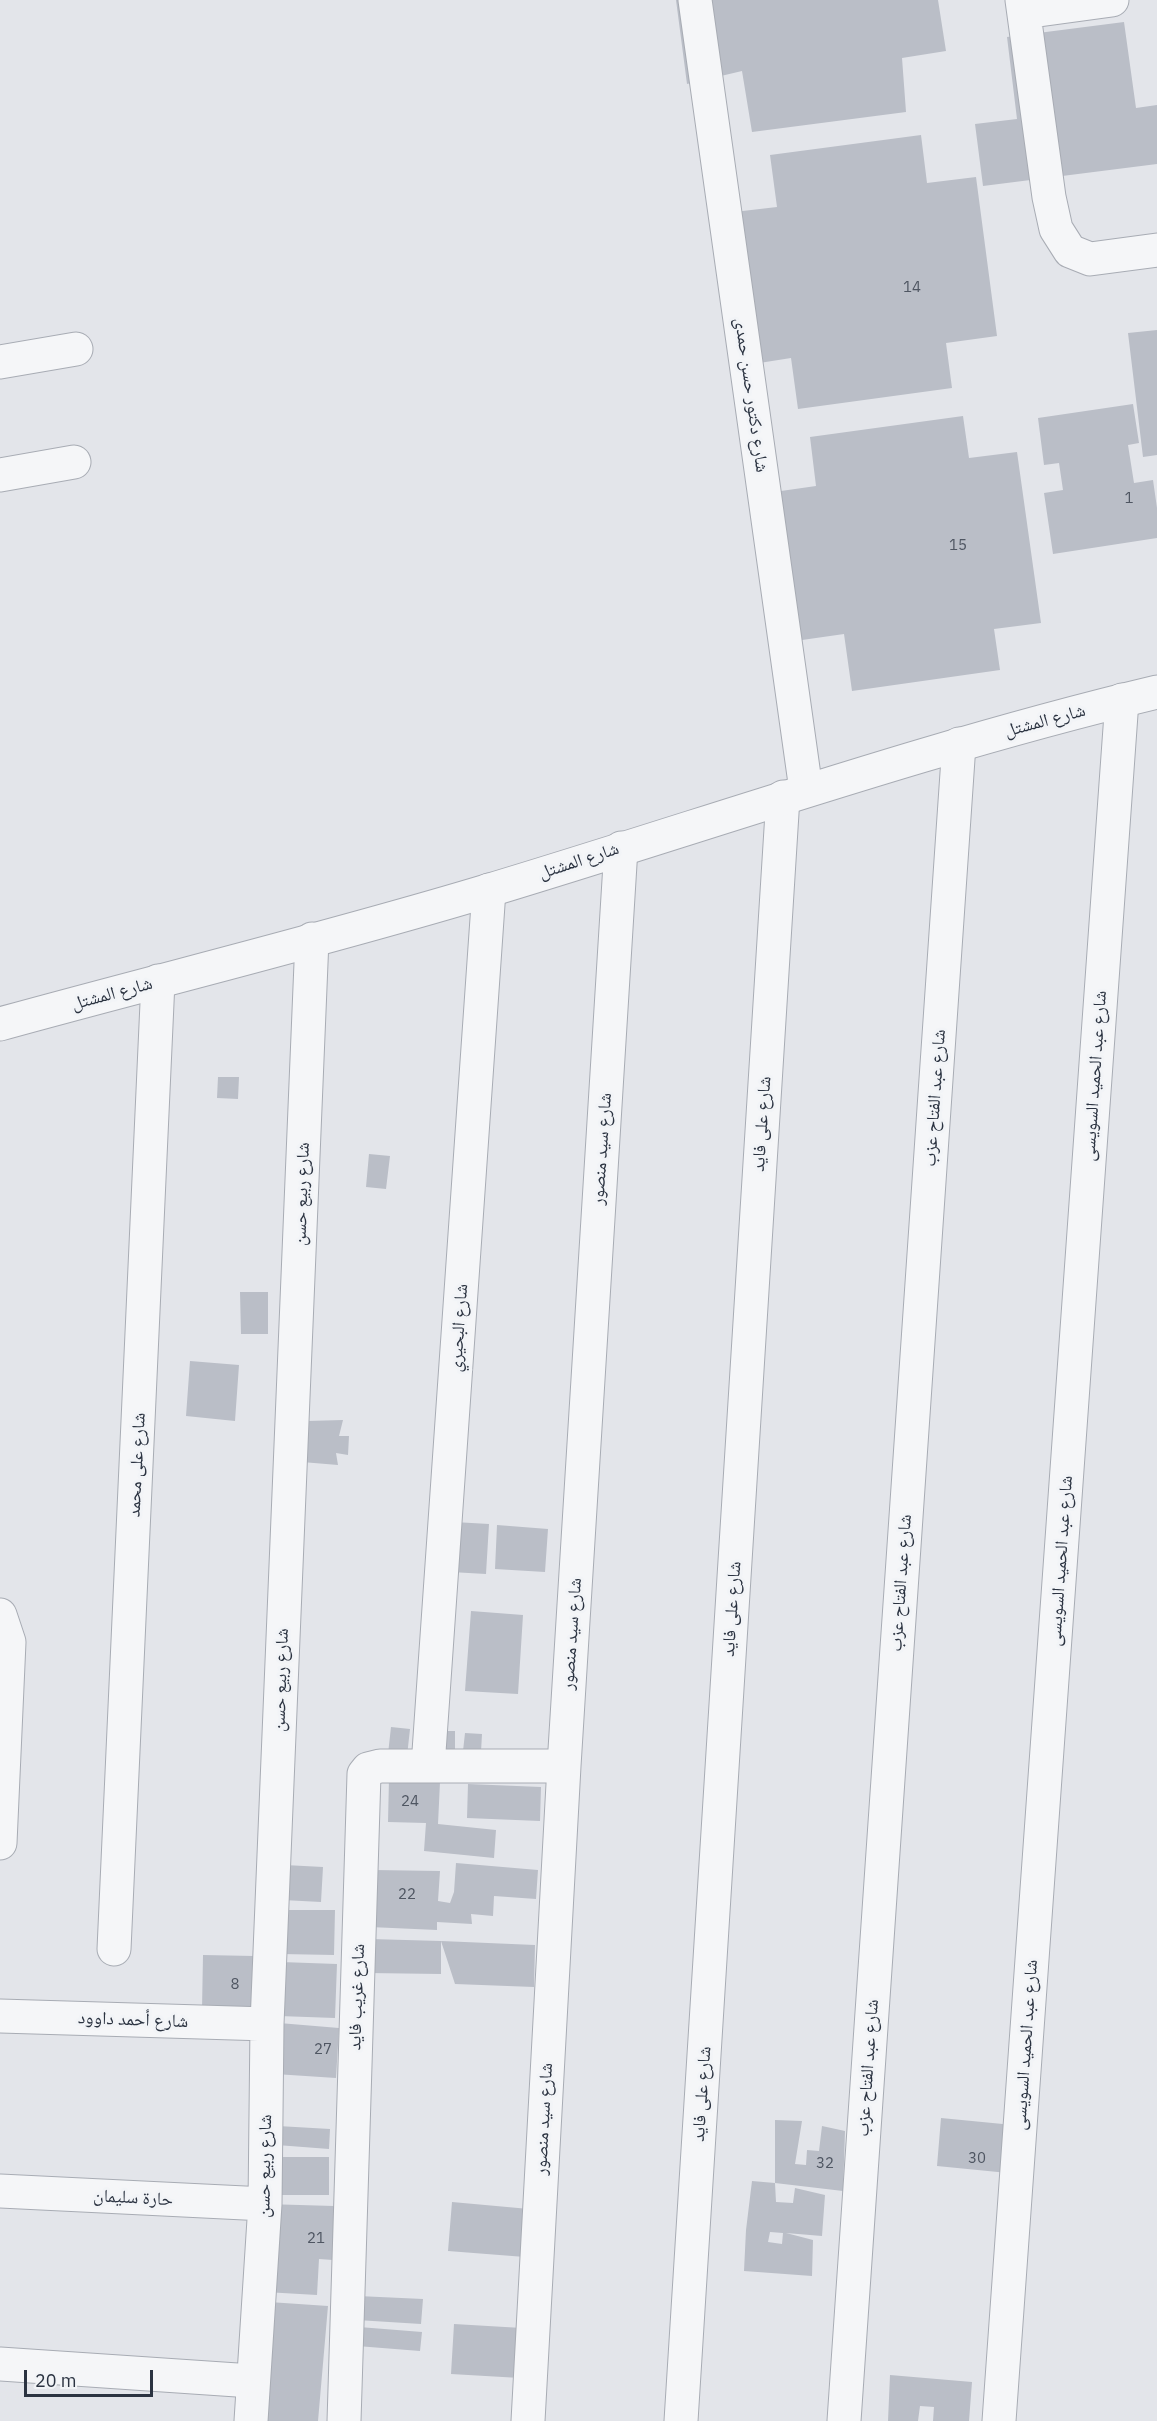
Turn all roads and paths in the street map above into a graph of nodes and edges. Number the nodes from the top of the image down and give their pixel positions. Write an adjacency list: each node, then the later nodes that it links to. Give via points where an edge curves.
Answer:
1 (695, 0): 12 (street, شارع دكتور حسن حمدى)
2 (1112, 0): 3 (street)
3 (1023, 6): 4 (street, via 1056,229 1070,251 1090,259)
4 (1157, 250)
5 (76, 349): 6 (street)
6 (0, 362)
7 (74, 462): 8 (street)
8 (0, 475)
9 (1157, 692): 10 (street, شارع المشتل)
10 (1122, 700): 11 (street, شارع المشتل); 34 (street, شارع عبد الحميد السويسى)
11 (959, 744): 12 (street, شارع المشتل); 33 (street, شارع عبد الفتاح عزب)
12 (794, 794): 13 (street, شارع المشتل); 32 (street, شارع على فايد)
13 (621, 848): 14 (street, شارع المشتل); 20 (street, شارع سيد منصور)
14 (489, 890): 15 (street, شارع المشتل); 19 (street, شارع البحيري)
15 (312, 939): 16 (street, شارع المشتل); 24 (street, شارع ربيع حسن)
16 (158, 981): 17 (street, شارع المشتل); 22 (street, شارع على محمد)
17 (0, 1024)
18 (0, 1615): 21 (street, via 9,1642)
19 (428, 1766): 20 (street, شارع غريب فايد); 30 (street, شارع غريب فايد, via 374,1767 368,1769 363,1779)
20 (564, 1766): 31 (street, شارع سيد منصور)
21 (0, 1843)
22 (114, 1949)
23 (0, 2016): 24 (street, شارع أحمد داوود)
24 (267, 2024): 26 (street, شارع ربيع حسن)
25 (0, 2191): 26 (street, حارة سليمان)
26 (265, 2204): 28 (street, شارع ربيع حسن)
27 (0, 2364): 28 (street)
28 (252, 2381): 29 (street, شارع ربيع حسن)
29 (251, 2421)
30 (344, 2421)
31 (528, 2421)
32 (681, 2421)
33 (844, 2421)
34 (999, 2421)

